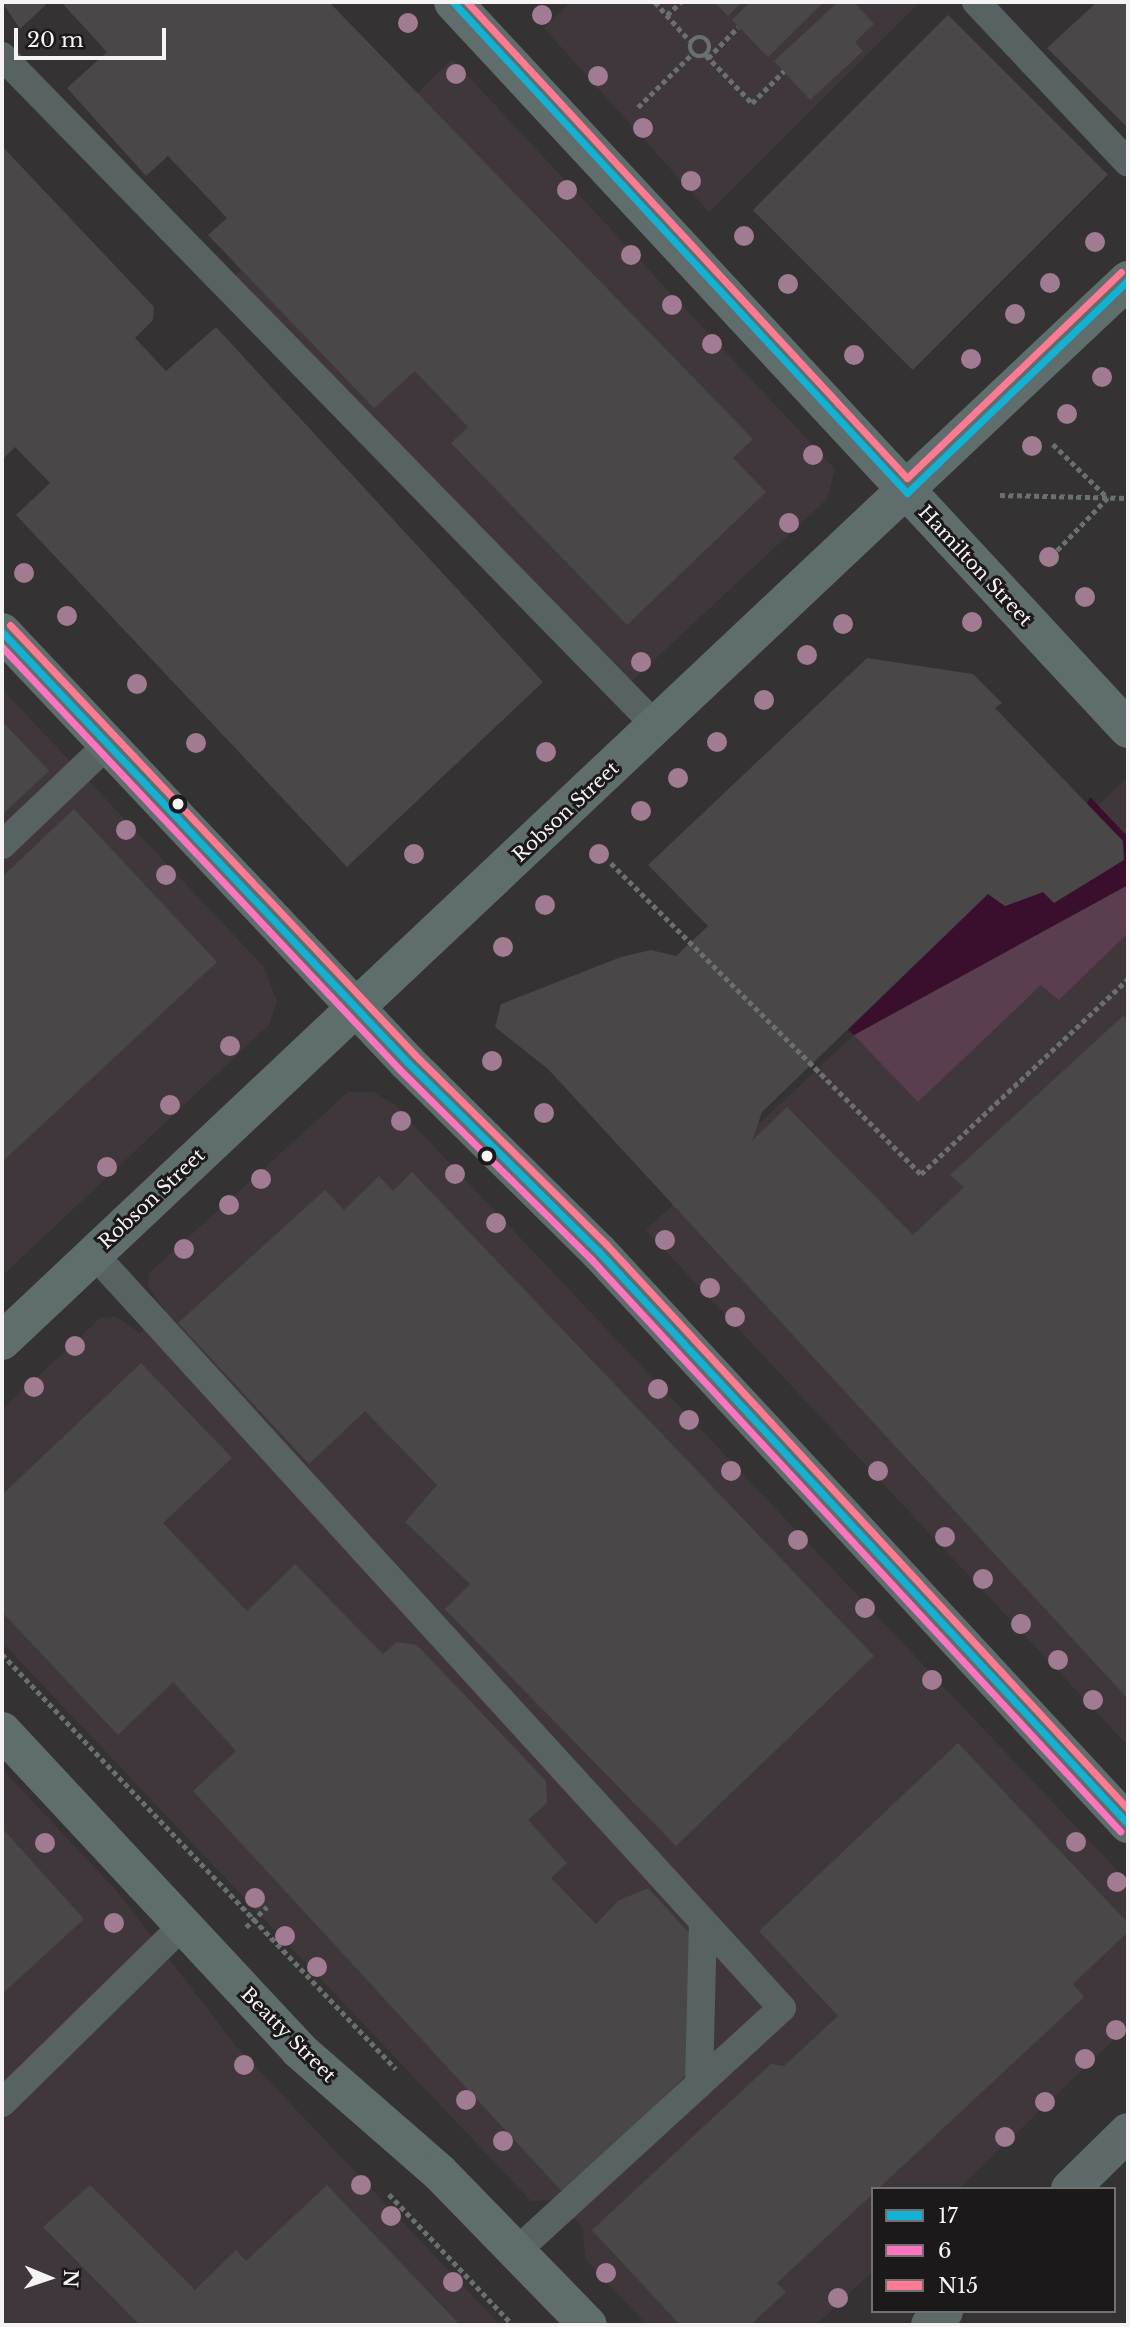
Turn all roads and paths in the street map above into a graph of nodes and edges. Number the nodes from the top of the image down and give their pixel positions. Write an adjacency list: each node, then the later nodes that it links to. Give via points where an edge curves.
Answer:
1 (453, 2): 16 (street, Hamilton Street)
2 (655, 2): 5 (path)
3 (681, 2): 5 (path)
4 (976, 2): 13 (lane)
5 (667, 15): 7 (path)
6 (738, 27): 10 (path)
7 (690, 41): 8 (path); 10 (path, via 706,38)
8 (692, 54): 10 (path); 12 (path)
9 (2, 55): 22 (lane)
10 (707, 57): 11 (path, via 752,103)
11 (784, 71)
12 (638, 107)
13 (1128, 163)
14 (1128, 280): 16 (street, Robson Street)
15 (1053, 444): 18 (path)
16 (907, 493): 22 (street, Robson Street); 23 (street, Hamilton Street)
17 (1000, 495): 18 (path)
18 (1108, 498): 19 (path); 20 (path)
19 (1128, 498)
20 (1056, 552)
21 (2, 632): 24 (street)
22 (656, 726): 28 (street, Robson Street)
23 (1128, 729)
24 (108, 744): 25 (lane); 28 (street)
25 (2, 845)
26 (611, 863): 27 (path, via 921,1174)
27 (1128, 979)
28 (359, 1009): 29 (street, Robson Street); 33 (street, via 598,1251)
29 (93, 1253): 30 (street, Robson Street); 36 (lane)
30 (2, 1341)
31 (2, 1654): 35 (path)
32 (2, 1731): 37 (street, Beatty Street)
33 (1128, 1825)
34 (267, 1907): 35 (path)
35 (254, 1920): 38 (path); 39 (path)
36 (703, 1922): 40 (lane); 40 (lane, via 782,2008)
37 (182, 1926): 41 (lane); 44 (street, Beatty Street, via 299,2050 440,2173)
38 (246, 1928)
39 (405, 2080)
40 (699, 2084): 44 (lane)
41 (2, 2104)
42 (1128, 2132): 43 (main road)
43 (1072, 2187)
44 (517, 2251): 45 (street, Beatty Street)
45 (588, 2325)

